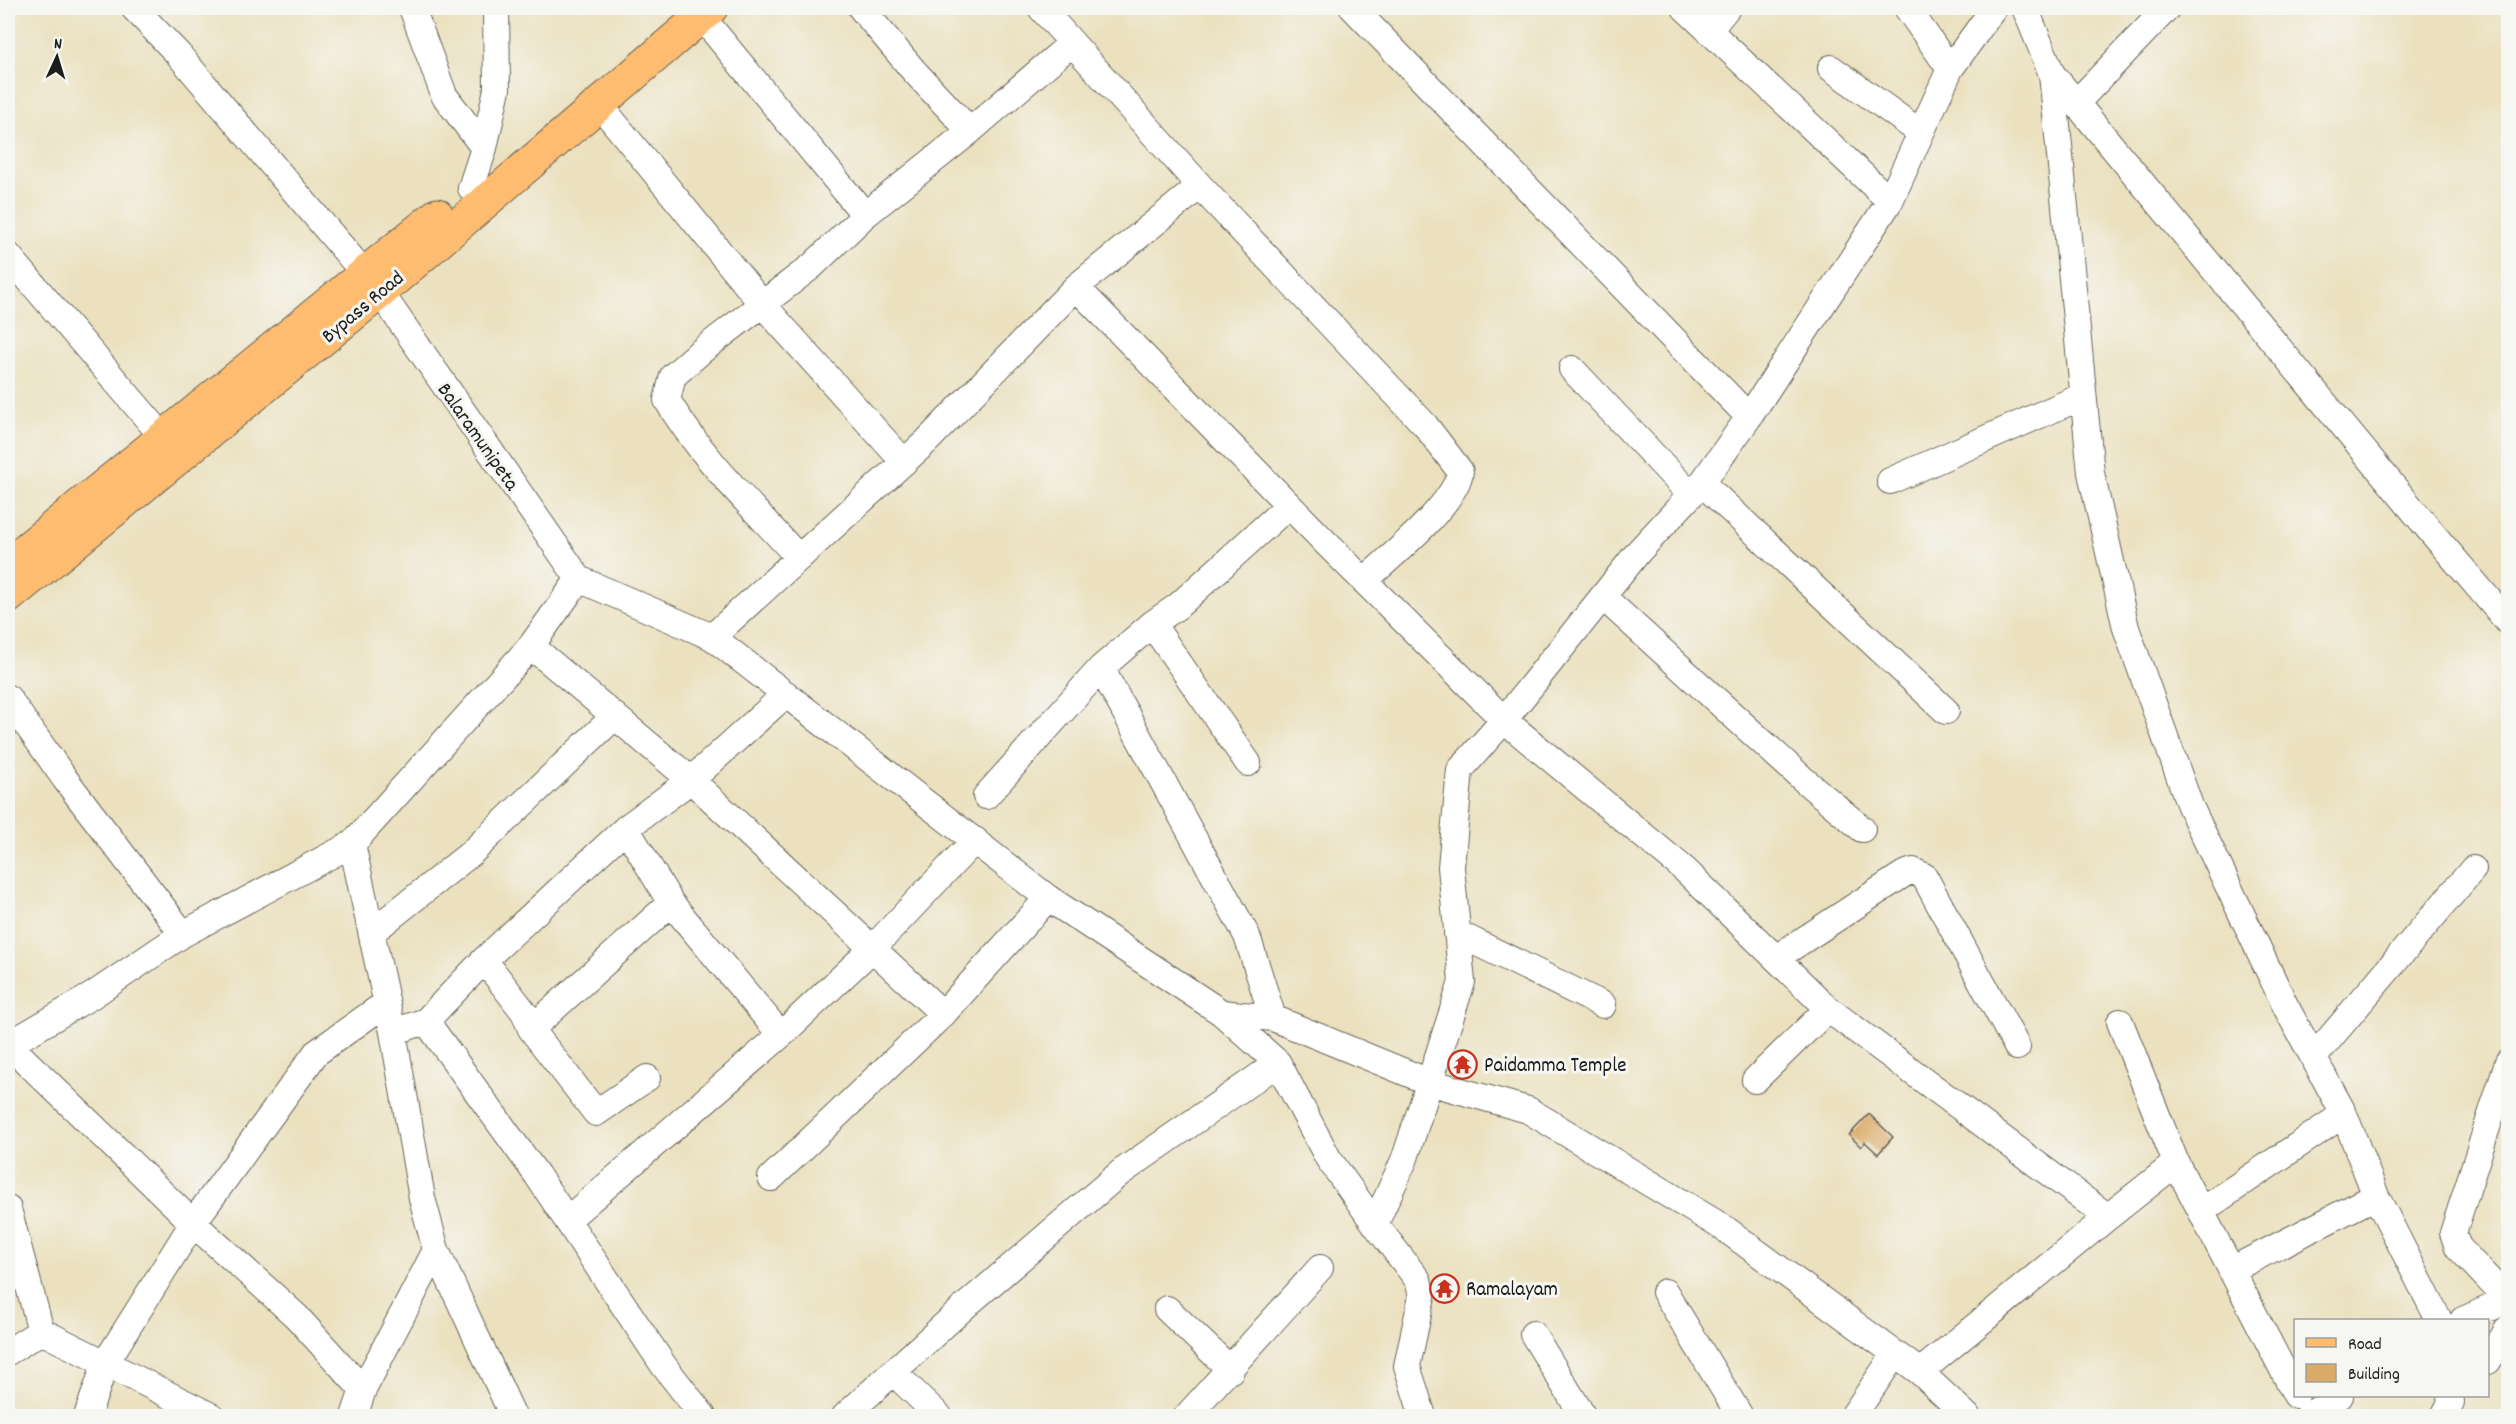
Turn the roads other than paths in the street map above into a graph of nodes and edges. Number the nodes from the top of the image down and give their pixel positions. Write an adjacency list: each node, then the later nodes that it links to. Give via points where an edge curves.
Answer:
1 (134, 8): 29 (street, Balaramunipeta, via 179,55)
2 (412, 8): 23 (street, via 444,95)
3 (496, 8): 23 (street, via 498,89)
4 (861, 8): 21 (street)
5 (1041, 8): 15 (street)
6 (1353, 8): 34 (street)
7 (1685, 8): 14 (street)
8 (1727, 8): 14 (street)
9 (1907, 8): 17 (street)
10 (1994, 8): 17 (street)
11 (2025, 8): 18 (street)
12 (2167, 8): 19 (street)
13 (697, 10): 20 (main road, Bypass Road); 25 (main road, Bypass Road); 27 (street)
14 (1710, 29): 26 (street)
15 (1072, 43): 21 (street); 24 (street)
16 (1831, 68): 22 (street)
17 (1950, 69): 22 (street)
18 (2052, 74): 19 (street); 33 (street)
19 (2077, 102): 46 (street)
20 (599, 104): 29 (main road, Bypass Road); 31 (street)
21 (970, 131): 27 (street)
22 (1921, 133): 26 (street)
23 (484, 148): 25 (street)
24 (1200, 186): 30 (street); 43 (street, via 1425,425 1460,471 1459,481 1446,503)
25 (471, 188): 29 (main road, Bypass Road)
26 (1890, 201): 34 (street)
27 (865, 215): 31 (street, via 812,266)
28 (8, 255): 35 (street)
29 (372, 282): 35 (main road, Bypass Road, via 304,325); 42 (street, Balaramunipeta); 44 (main road, Bypass Road)
30 (1076, 286): 36 (street); 39 (street)
31 (763, 305): 36 (street); 40 (street, via 674,376 667,400 709,460)
32 (1572, 369): 38 (street)
33 (2084, 396): 37 (street); 85 (street, via 2091,473 2126,628 2190,806)
34 (1749, 417): 38 (street)
35 (164, 438): 41 (main road, Bypass Road)
36 (904, 462): 40 (street)
37 (1890, 481)
38 (1697, 489): 45 (street); 53 (street)
39 (1289, 505): 43 (street); 47 (street, via 1178,606)
40 (798, 558): 48 (street)
41 (8, 564)
42 (579, 579): 48 (street); 49 (street)
43 (1364, 581): 55 (street)
44 (8, 597)
45 (1603, 597): 55 (street); 60 (street)
46 (2508, 622)
47 (1152, 624): 50 (street); 56 (street)
48 (712, 637): 51 (street)
49 (531, 646): 54 (street); 62 (street)
50 (1101, 668): 58 (street); 77 (street, via 1247,936)
51 (786, 694): 57 (street); 61 (street)
52 (8, 698): 68 (street, via 64,779)
53 (1946, 711)
54 (615, 716): 57 (street); 66 (street, via 470,854)
55 (1504, 720): 67 (street, via 1460,770 1451,867); 70 (street, via 1685,870)
56 (1248, 763)
57 (692, 780): 59 (street); 69 (street)
58 (986, 796)
59 (626, 828): 65 (street); 71 (street)
60 (1862, 829)
61 (975, 840): 64 (street); 69 (street)
62 (352, 844): 66 (street); 68 (street)
63 (2473, 869): 85 (street)
64 (1048, 898): 75 (street); 76 (street)
65 (671, 903): 80 (street); 82 (street)
66 (372, 932): 72 (street)
67 (1457, 933): 73 (street); 90 (street, via 1461,982)
68 (183, 934): 83 (street, via 93,995)
69 (872, 948): 76 (street); 82 (street)
70 (1776, 958): 74 (street); 84 (street, via 1913,871 1924,876)
71 (484, 960): 78 (street); 80 (street, via 524,1012)
72 (386, 1002): 81 (street); 99 (street, via 316,1053)
73 (1603, 1005)
74 (1828, 1009): 89 (street); 97 (street)
75 (1222, 1013): 77 (street); 87 (street)
76 (943, 1014): 93 (street)
77 (1273, 1018): 90 (street)
78 (426, 1021): 81 (street); 98 (street)
79 (2120, 1022): 92 (street)
80 (531, 1029): 88 (street, via 596,1113)
81 (393, 1032): 101 (street, via 422,1198)
82 (781, 1035): 98 (street)
83 (8, 1045): 99 (street)
84 (2017, 1047)
85 (2314, 1057): 91 (street)
86 (2508, 1062): 105 (street, via 2453,1233 2458,1246)
87 (1278, 1063): 100 (street, via 1329,1158); 117 (street, via 1120,1173)
88 (647, 1078)
89 (1755, 1080)
90 (1429, 1082): 100 (street, via 1405,1158); 113 (street, via 1528,1110 1724,1228)
91 (2344, 1114): 94 (street); 96 (street)
92 (2176, 1163): 96 (street); 97 (street)
93 (771, 1178)
94 (2376, 1196): 103 (street); 107 (street)
95 (8, 1209): 110 (street)
96 (2200, 1211): 103 (street)
97 (2108, 1217): 118 (street)
98 (567, 1220): 127 (street, via 664,1366)
99 (193, 1223): 115 (street); 119 (street, via 296,1316)
100 (1375, 1224): 131 (street, via 1421,1287 1407,1366)
101 (436, 1250): 119 (street); 126 (street)
102 (1320, 1268): 116 (street)
103 (2231, 1270): 120 (street)
104 (1665, 1292): 133 (street)
105 (2508, 1302): 108 (street)
106 (1167, 1309): 116 (street)
107 (2438, 1319)
108 (2466, 1319)
109 (2508, 1329): 114 (street)
110 (40, 1331): 112 (street); 115 (street)
111 (1533, 1334): 132 (street)
112 (8, 1352)
113 (1894, 1354): 118 (street); 134 (street)
114 (2489, 1358)
115 (106, 1362): 123 (street); 124 (street)
116 (1231, 1370): 130 (street)
117 (893, 1372): 128 (street); 129 (street)
118 (1920, 1372): 135 (street)
119 (363, 1390): 125 (street)
120 (2294, 1391)
121 (2297, 1397): 136 (street)
122 (2337, 1397): 136 (street)
123 (87, 1416)
124 (211, 1416)
125 (354, 1416)
126 (513, 1416)
127 (703, 1416)
128 (846, 1416)
129 (939, 1416)
130 (1187, 1416)
131 (1423, 1416)
132 (1583, 1416)
133 (1740, 1416)
134 (1853, 1416)
135 (1967, 1416)
136 (2307, 1416)

